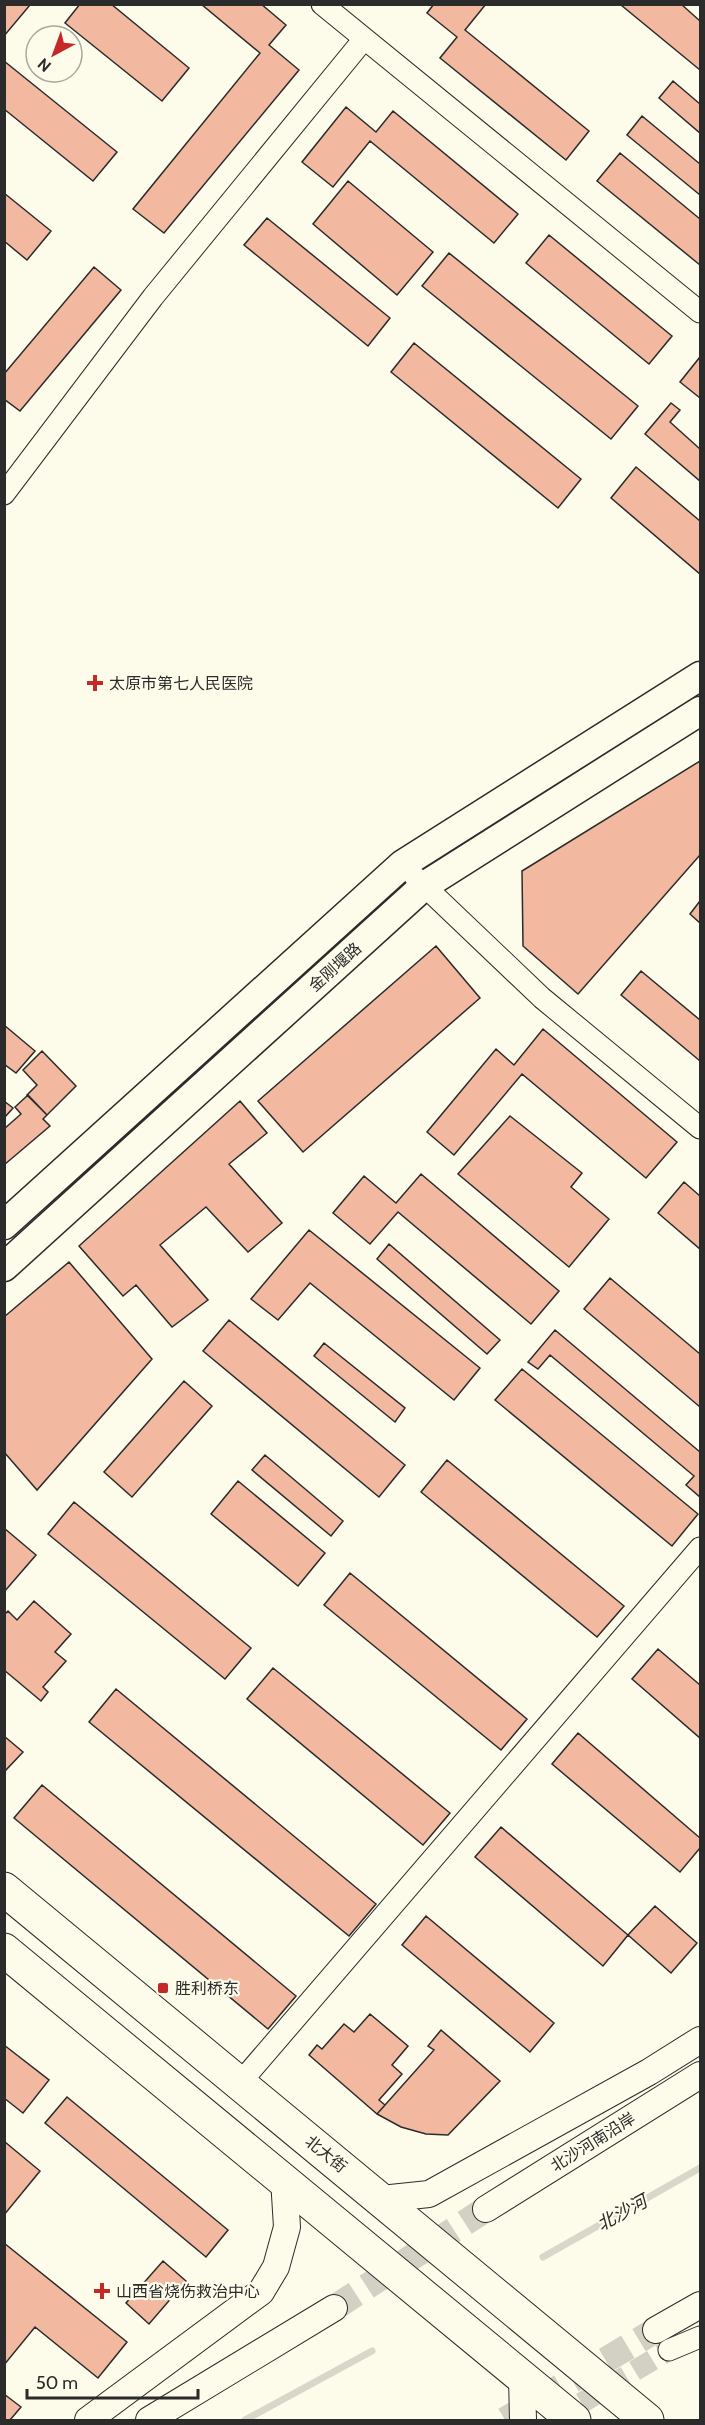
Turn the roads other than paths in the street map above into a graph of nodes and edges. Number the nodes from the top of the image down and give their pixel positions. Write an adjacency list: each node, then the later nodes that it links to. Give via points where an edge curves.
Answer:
1 (322, 4): 2 (street)
2 (364, 39): 3 (street); 4 (street, via 153,297)
3 (700, 312)
4 (4, 494)
5 (700, 676): 7 (main road)
6 (700, 711): 8 (main road, 金刚堰路)
7 (403, 864): 8 (street); 10 (main road)
8 (424, 886): 9 (street, via 542,999); 11 (main road, 金刚堰路)
9 (700, 1128)
10 (4, 1225)
11 (4, 1267)
12 (700, 1548): 17 (street)
13 (4, 1889): 17 (main road, 北大街)
14 (4, 1950): 18 (main road)
15 (700, 2040): 19 (street, via 429,2194)
16 (700, 2075): 20 (street, 北沙河南沿岸)
17 (239, 2084): 19 (main road, 北大街)
18 (284, 2179): 25 (main road); 26 (street, via 287,2227 276,2267 261,2292)
19 (381, 2199): 30 (main road, 北大街)
20 (486, 2209)
21 (700, 2306): 24 (street)
22 (334, 2308): 27 (street)
23 (700, 2337): 24 (street)
24 (663, 2340)
25 (522, 2378): 28 (street); 29 (main road)
26 (88, 2421)
27 (149, 2421)
28 (523, 2421)
29 (574, 2421)
30 (647, 2421)

